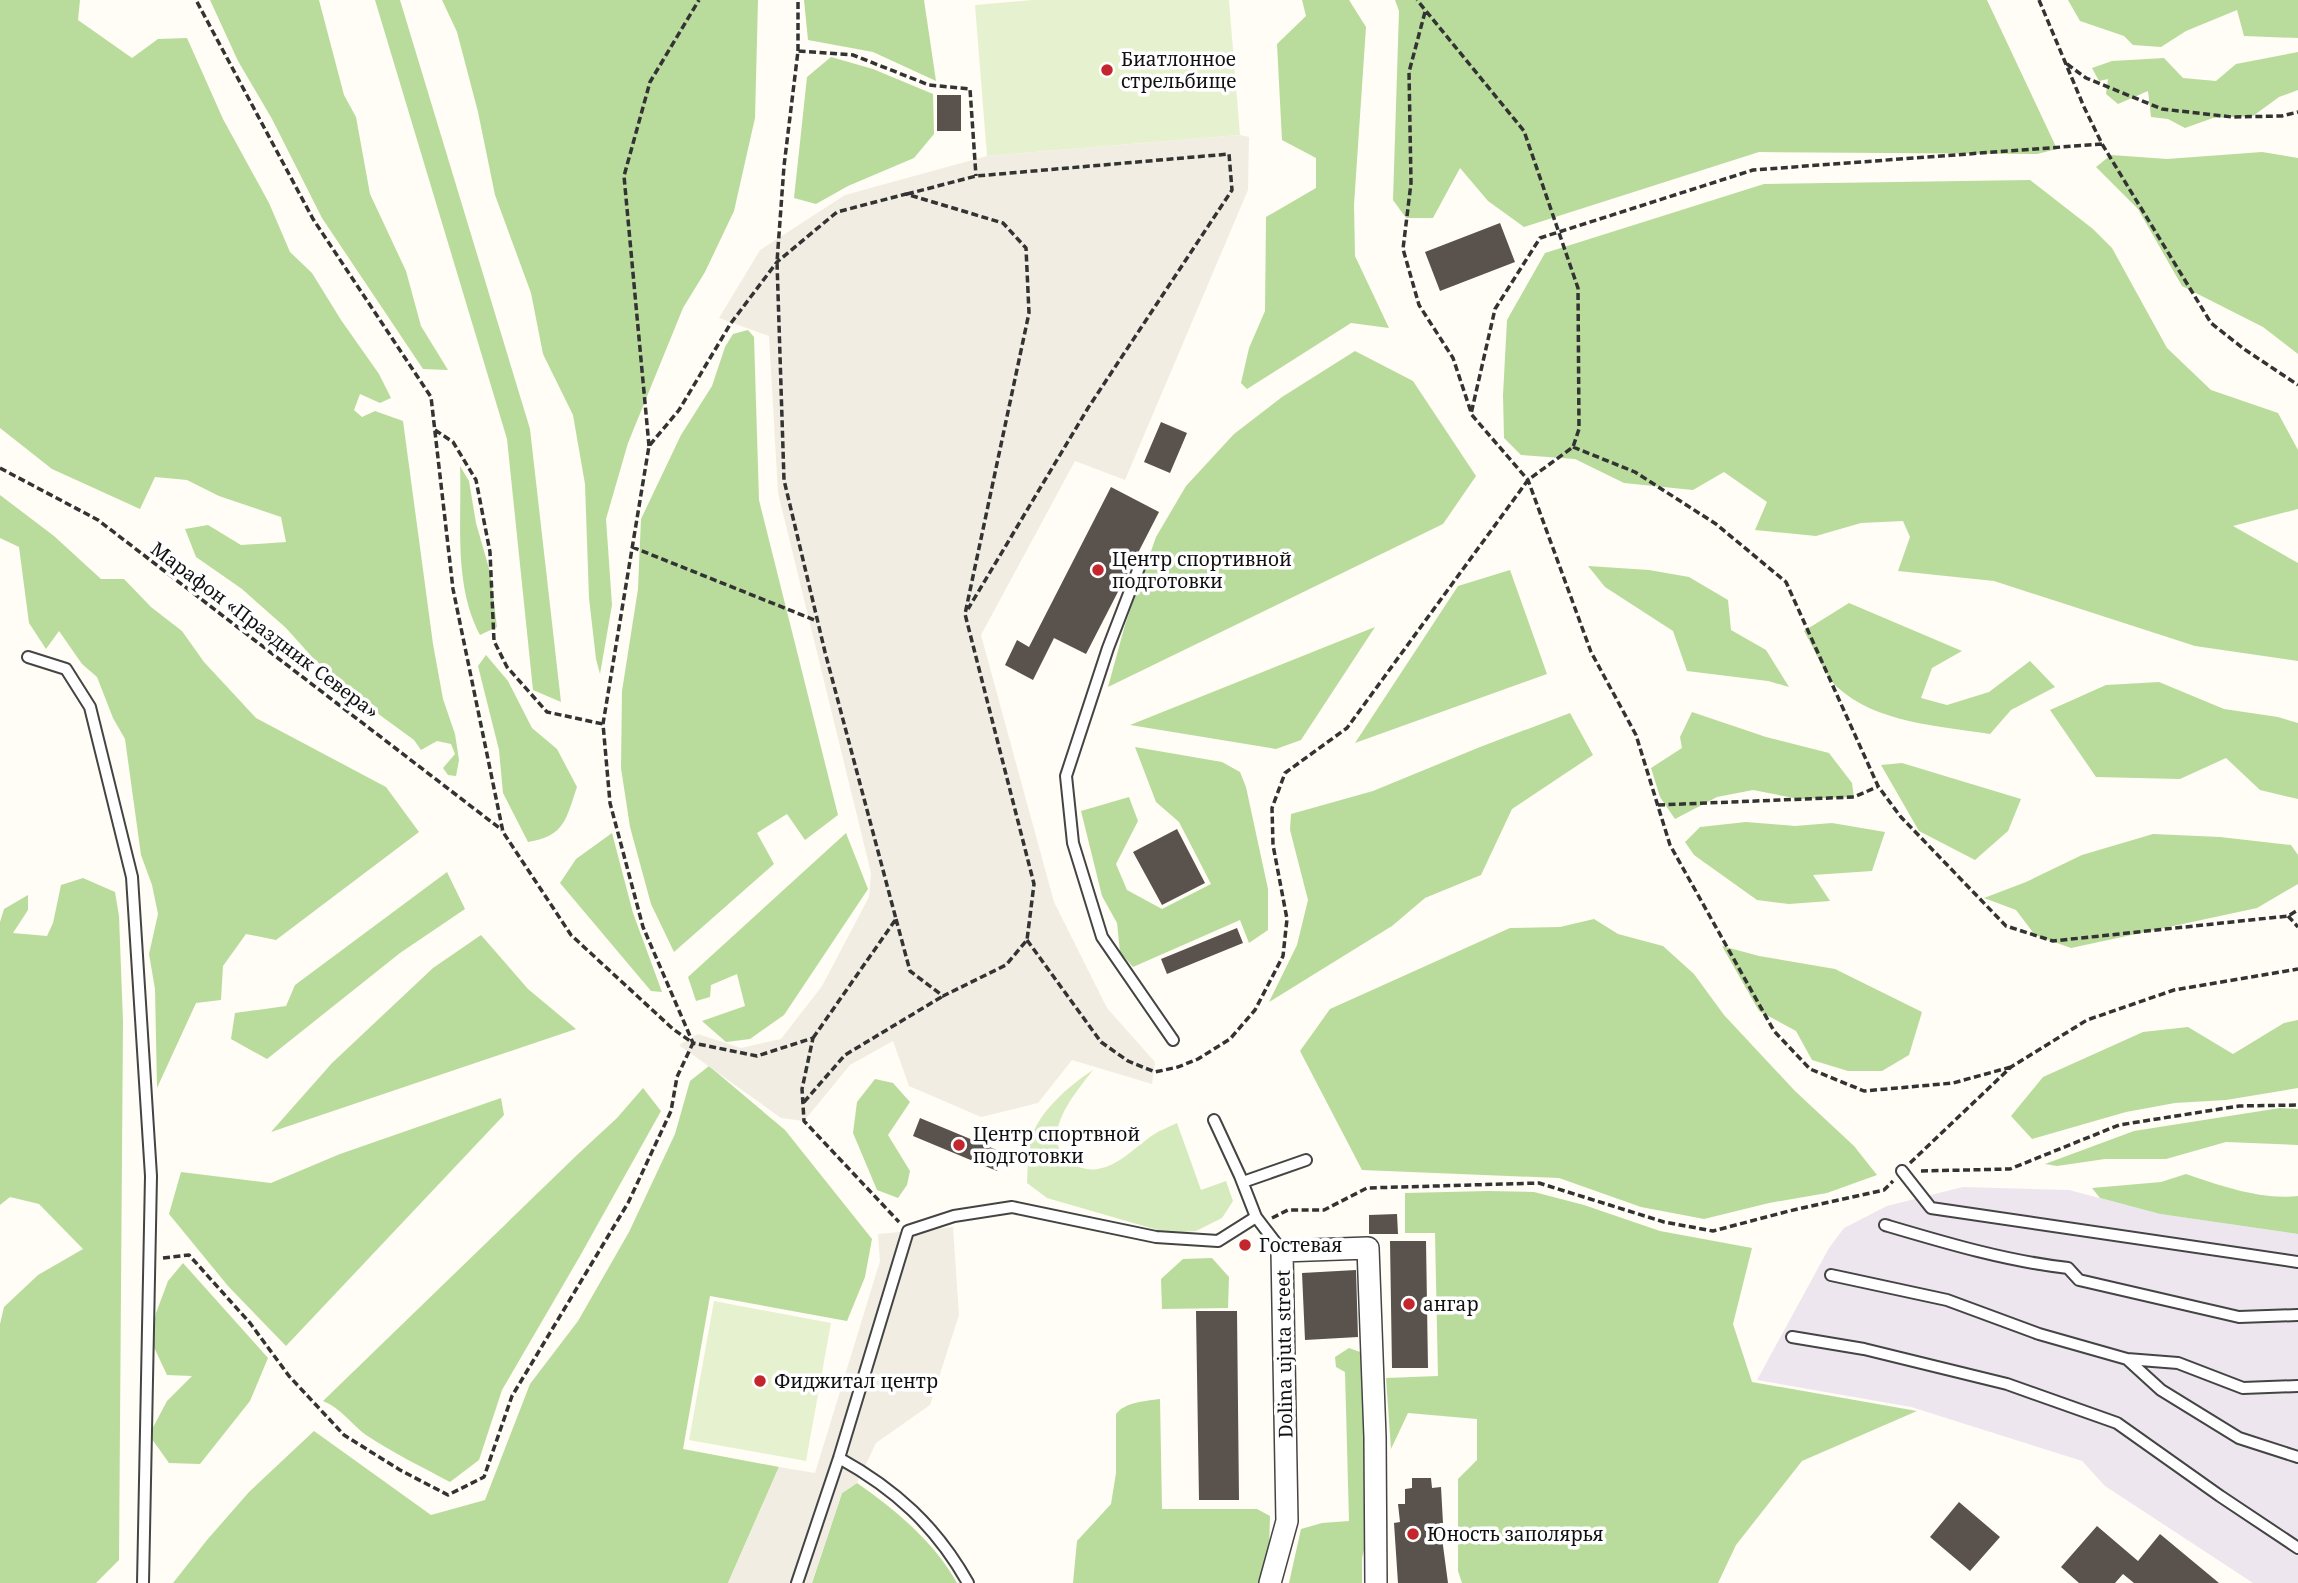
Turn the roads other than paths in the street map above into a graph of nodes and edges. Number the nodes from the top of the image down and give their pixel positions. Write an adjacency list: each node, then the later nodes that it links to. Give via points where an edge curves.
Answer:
1 (1140, 565): 3 (lane, via 1066,776 1073,843 1102,937)
2 (28, 657): 20 (lane, via 66,669 90,707 132,877 151,1177)
3 (1173, 1040)
4 (1214, 1120): 7 (lane)
5 (1306, 1160): 7 (lane)
6 (1902, 1171): 11 (lane, via 1931,1209)
7 (1242, 1182): 8 (lane)
8 (1259, 1221): 10 (lane); 18 (lane, via 1218,1241 1156,1237 1012,1207 954,1216 908,1231)
9 (1885, 1225): 13 (lane, via 1965,1249 2068,1268 2078,1280 2200,1310 2239,1317)
10 (1282, 1251): 23 (street, Dolina ujuta street, via 1287,1521); 24 (street, Dolina ujuta street, via 1368,1248)
11 (2298, 1262)
12 (1831, 1275): 15 (lane, via 1947,1300 2039,1334)
13 (2298, 1315)
14 (1792, 1337): 19 (lane, via 1864,1349 2007,1384 2117,1423)
15 (2127, 1359): 16 (lane, via 2178,1363 2243,1388); 17 (lane, via 2161,1390 2239,1438)
16 (2298, 1386)
17 (2298, 1457)
18 (839, 1458): 21 (lane); 22 (lane, via 905,1502 951,1553)
19 (2298, 1548)
20 (143, 1583)
21 (797, 1583)
22 (968, 1583)
23 (1270, 1583)
24 (1376, 1583)

